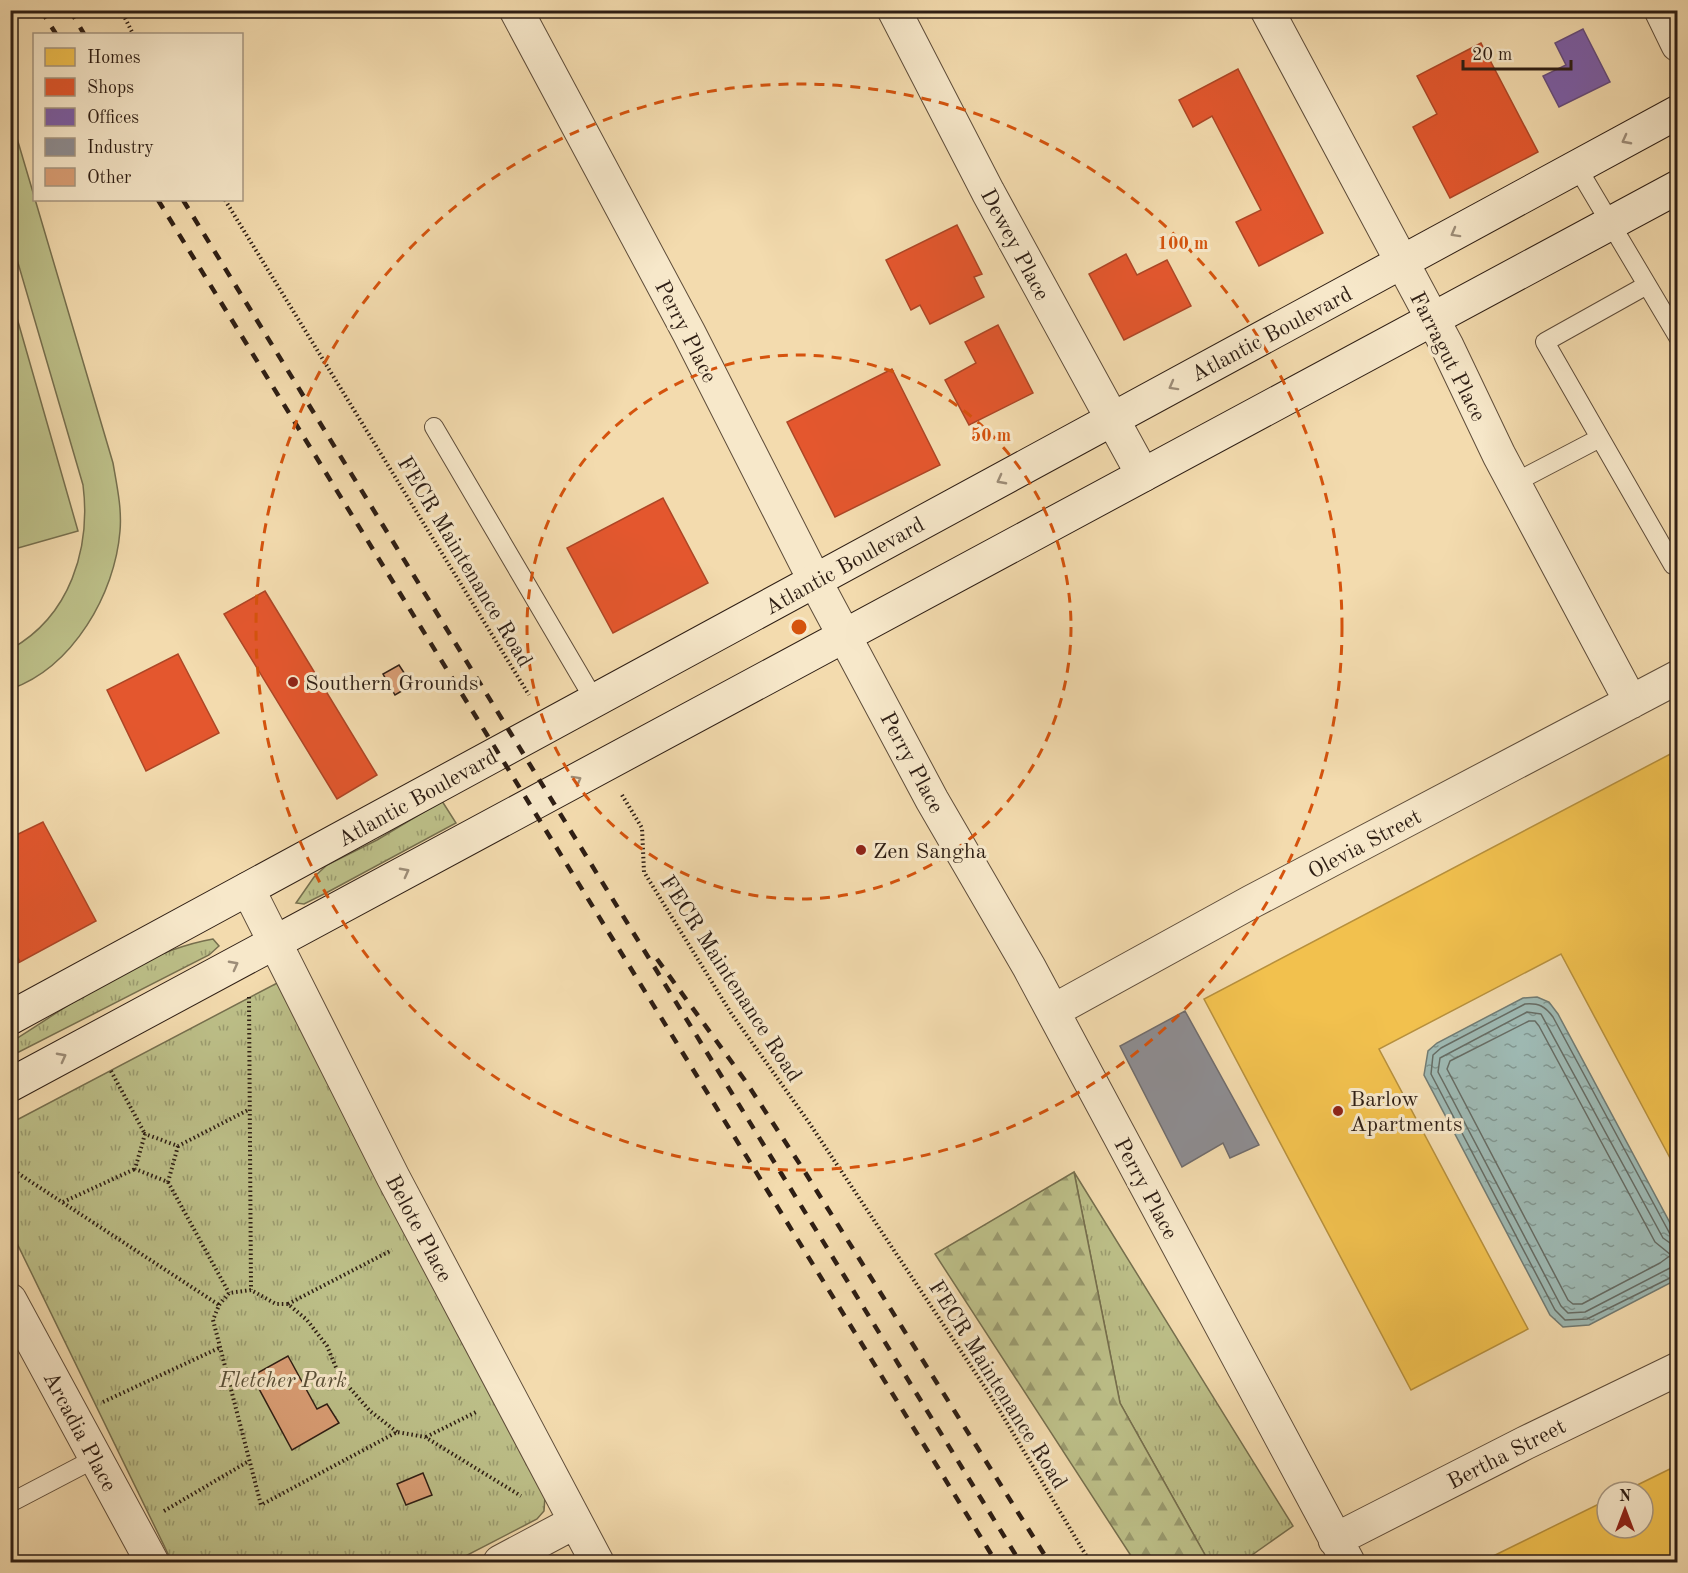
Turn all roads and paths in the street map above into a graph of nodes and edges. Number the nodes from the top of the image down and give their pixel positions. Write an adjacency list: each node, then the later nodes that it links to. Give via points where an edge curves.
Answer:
1 (121, 10): 6 (path)
2 (516, 10): 23 (street, Perry Place, via 689,333)
3 (894, 10): 17 (street, Dewey Place)
4 (1267, 10): 13 (street, Farragut Place)
5 (1661, 10): 7 (street)
6 (132, 33)
7 (1677, 45)
8 (1677, 112): 9 (street, Atlantic Boulevard, one-way to 9)
9 (1577, 167): 12 (lane); 13 (street, Atlantic Boulevard, one-way to 13)
10 (1677, 187): 12 (street)
11 (226, 201): 28 (path, FECR Maintenance Road, via 530,698)
12 (1611, 223): 14 (lane); 15 (street)
13 (1401, 263): 15 (street, Farragut Place); 17 (street, Atlantic Boulevard, one-way to 17)
14 (1647, 285): 16 (lane); 19 (lane, via 1545,342)
15 (1432, 319): 20 (street); 21 (street, Farragut Place)
16 (1677, 338)
17 (1111, 420): 20 (street, Dewey Place); 23 (street, Atlantic Boulevard, one-way to 23)
18 (434, 427): 26 (lane)
19 (1600, 438): 21 (lane); 22 (lane, via 1672,565)
20 (1143, 475): 24 (street)
21 (1514, 483): 27 (street, Farragut Place)
22 (1677, 562)
23 (815, 581): 24 (street, Perry Place); 26 (street, Atlantic Boulevard)
24 (846, 635): 29 (street); 33 (street, Perry Place, via 932,800)
25 (1677, 677): 27 (street, Olevia Street)
26 (595, 701): 28 (street, Atlantic Boulevard)
27 (1631, 702): 33 (street, Olevia Street)
28 (555, 722): 30 (street, Atlantic Boulevard)
29 (600, 767): 31 (street, one-way to 29); 65 (path, FECR Maintenance Road, via 642,828 644,872 731,1013 810,1124 992,1398)
30 (248, 889): 31 (street, Belote Place); 34 (street, Atlantic Boulevard)
31 (275, 942): 36 (street, one-way to 31); 44 (street, Belote Place)
32 (249, 987): 37 (path)
33 (1053, 1011): 61 (street, Perry Place)
34 (10, 1018)
35 (108, 1066): 38 (path)
36 (10, 1085)
37 (248, 1110): 39 (path); 45 (path)
38 (145, 1134): 39 (path); 41 (path)
39 (178, 1146): 42 (path)
40 (10, 1168): 43 (path)
41 (135, 1169): 42 (path); 43 (path)
42 (168, 1182): 46 (path)
43 (63, 1202): 49 (path)
44 (423, 1234): 48 (path); 52 (street, Belote Place)
45 (251, 1290): 46 (path); 48 (path, via 276,1304)
46 (229, 1293): 49 (path)
47 (10, 1300): 56 (street, Arcadia Place)
48 (288, 1304): 54 (path, via 307,1320 327,1346 340,1377 370,1412)
49 (219, 1305): 50 (path, via 213,1320)
50 (219, 1348): 53 (path); 57 (path)
51 (1677, 1369): 61 (street, Bertha Street, via 1525,1443)
52 (508, 1395): 55 (path); 60 (street, Belote Place)
53 (104, 1402)
54 (397, 1432): 55 (path); 57 (path, via 261,1505)
55 (425, 1437): 60 (path, via 538,1506)
56 (96, 1458): 58 (lane); 62 (street, Arcadia Place)
57 (249, 1461): 59 (path)
58 (10, 1503)
59 (162, 1512)
60 (573, 1517): 63 (street); 64 (street, Belote Place)
61 (1342, 1551)
62 (152, 1563)
63 (500, 1563)
64 (597, 1563)
65 (1090, 1563)

